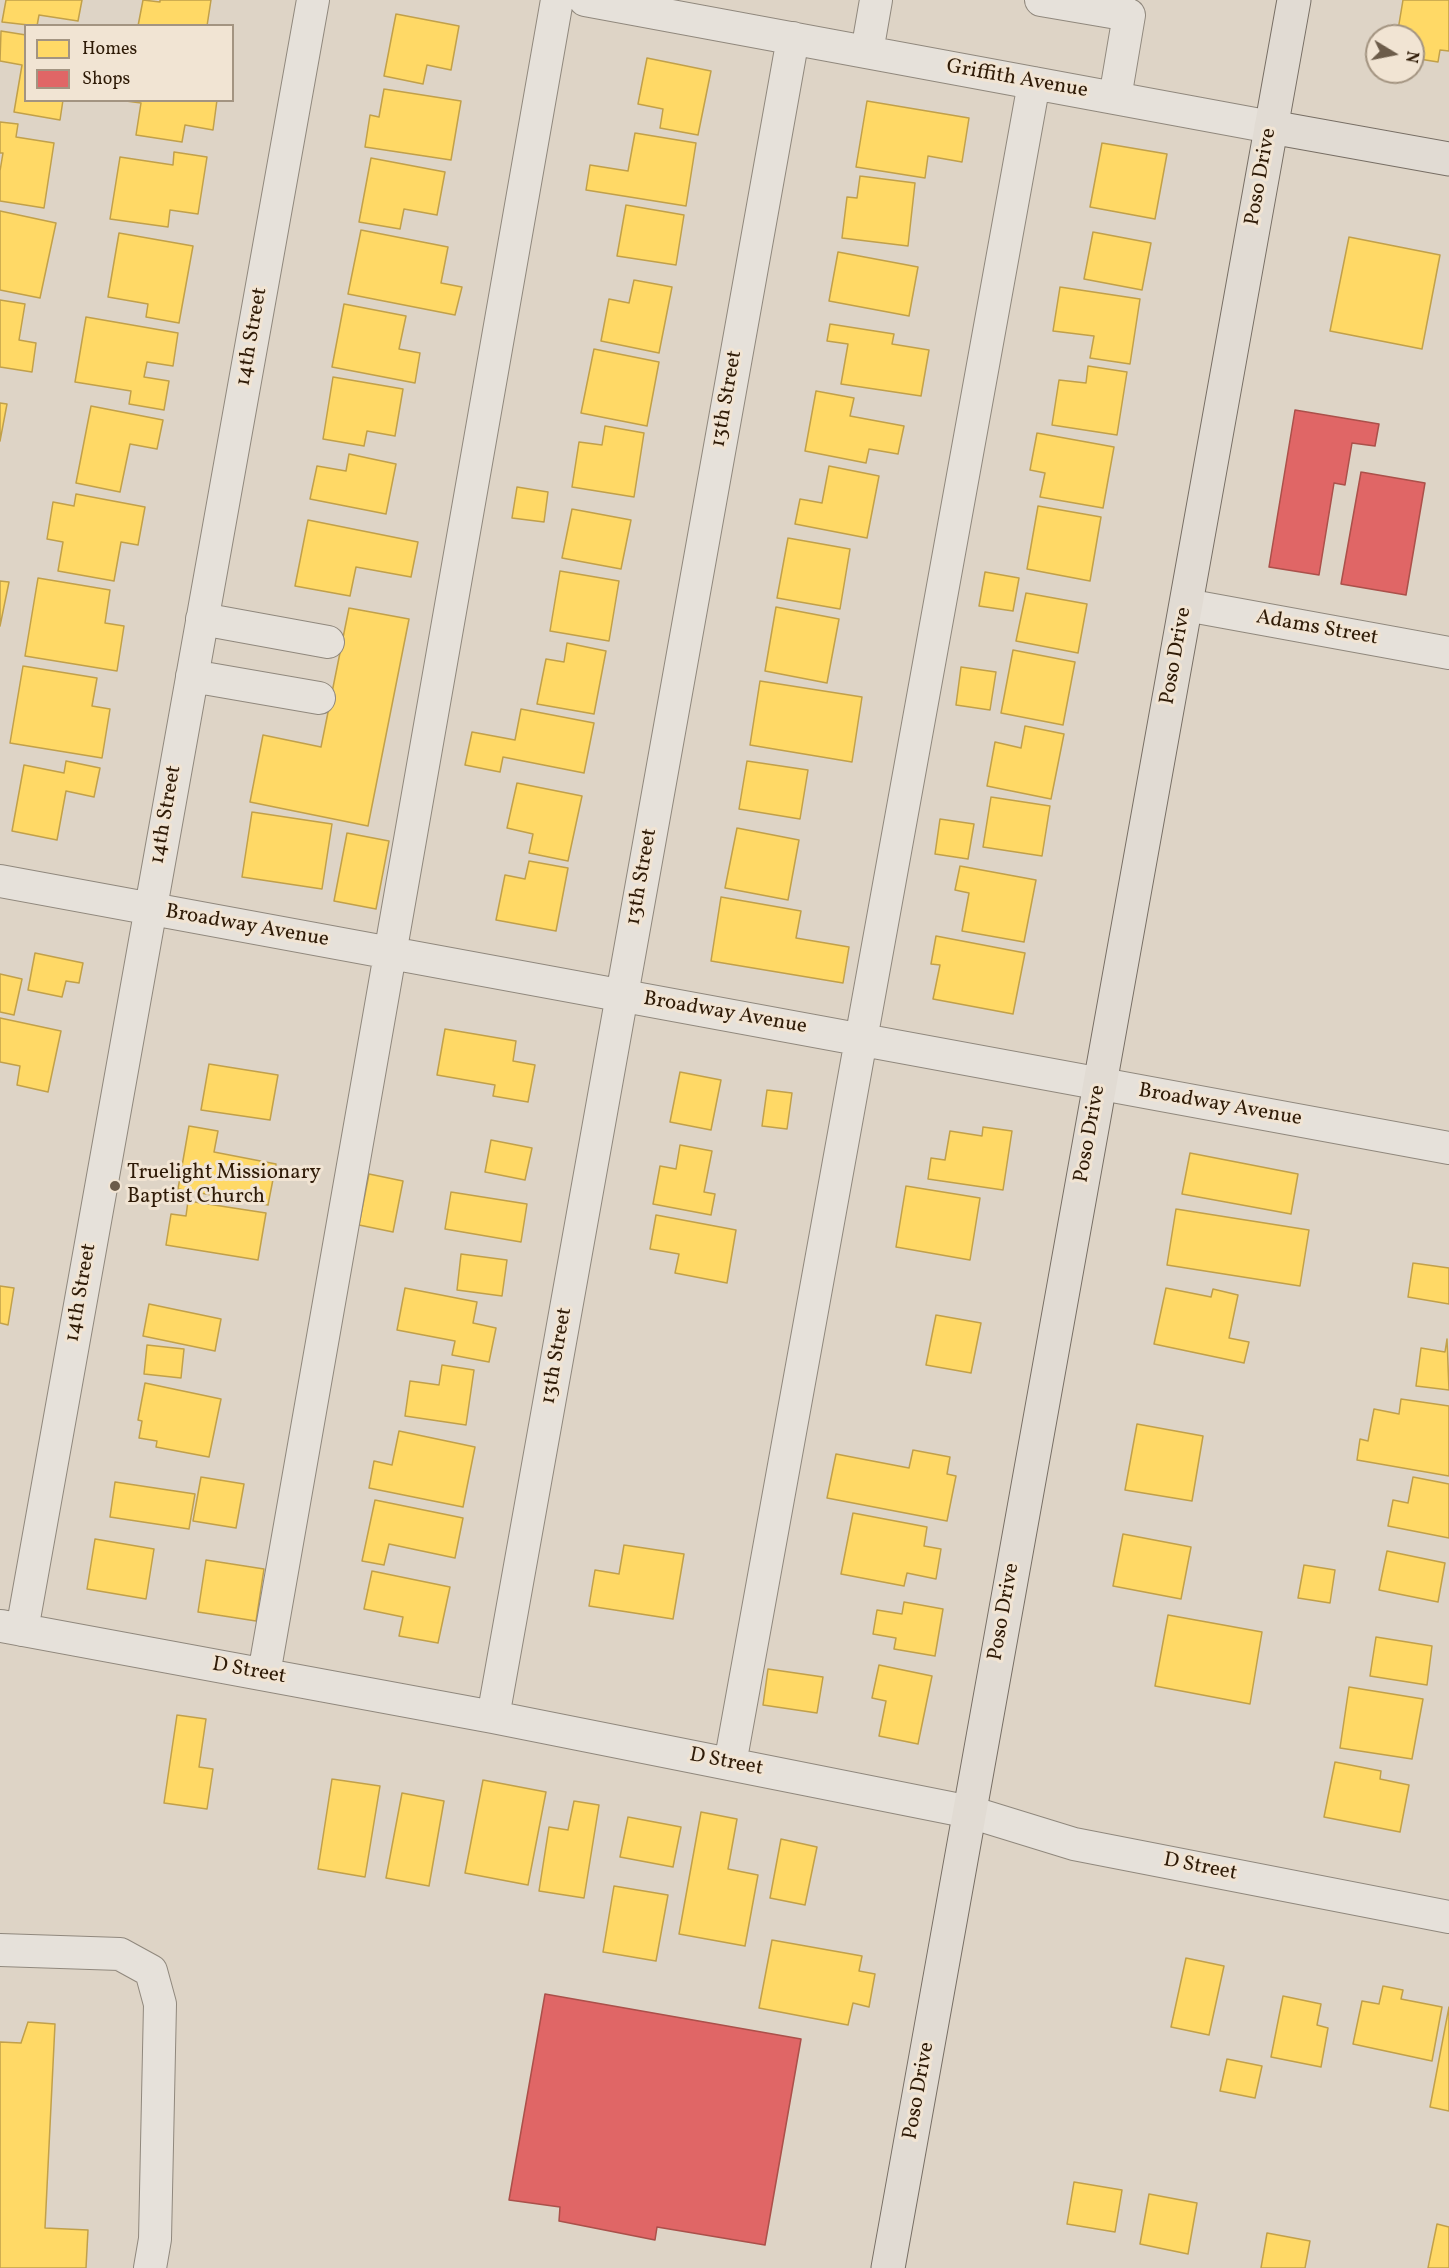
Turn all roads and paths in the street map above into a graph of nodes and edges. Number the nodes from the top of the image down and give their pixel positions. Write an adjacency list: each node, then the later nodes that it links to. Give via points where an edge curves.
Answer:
1 (313, 0): 14 (street, 14th Street)
2 (557, 0): 21 (street)
3 (585, 0): 7 (street, Griffith Avenue)
4 (876, 0): 8 (street)
5 (1041, 0): 10 (street, via 1129,15)
6 (1294, 0): 11 (main road, Poso Drive)
7 (793, 38): 8 (street, Griffith Avenue); 22 (street, 13th Street)
8 (867, 52): 9 (street, Griffith Avenue)
9 (1034, 83): 10 (street, Griffith Avenue); 23 (street)
10 (1115, 98): 11 (street, Griffith Avenue)
11 (1271, 127): 12 (main road, Griffith Avenue); 13 (main road, Poso Drive)
12 (1449, 159)
13 (1186, 605): 16 (street, Adams Street); 24 (main road, Poso Drive)
14 (202, 620): 15 (street); 17 (street, 14th Street)
15 (328, 642)
16 (1449, 653)
17 (192, 676): 18 (street); 20 (street, 14th Street)
18 (319, 698)
19 (0, 881): 20 (street, Broadway Avenue)
20 (150, 909): 21 (street, Broadway Avenue); 26 (street, 14th Street)
21 (390, 953): 22 (street, Broadway Avenue); 27 (street)
22 (622, 996): 23 (street, Broadway Avenue); 28 (street, 13th Street)
23 (861, 1040): 24 (street, Broadway Avenue); 29 (street)
24 (1100, 1083): 25 (street, Broadway Avenue); 30 (main road, Poso Drive)
25 (1449, 1148)
26 (11, 1628): 27 (street, D Street)
27 (264, 1674): 28 (street, D Street)
28 (493, 1717): 29 (street, D Street)
29 (730, 1764): 30 (street, D Street)
30 (970, 1812): 31 (street, D Street, via 1074,1844); 34 (main road, Poso Drive)
31 (1449, 1917)
32 (0, 1950): 33 (street, via 120,1954 152,1971 160,2004 155,2239)
33 (150, 2268)
34 (888, 2268)

